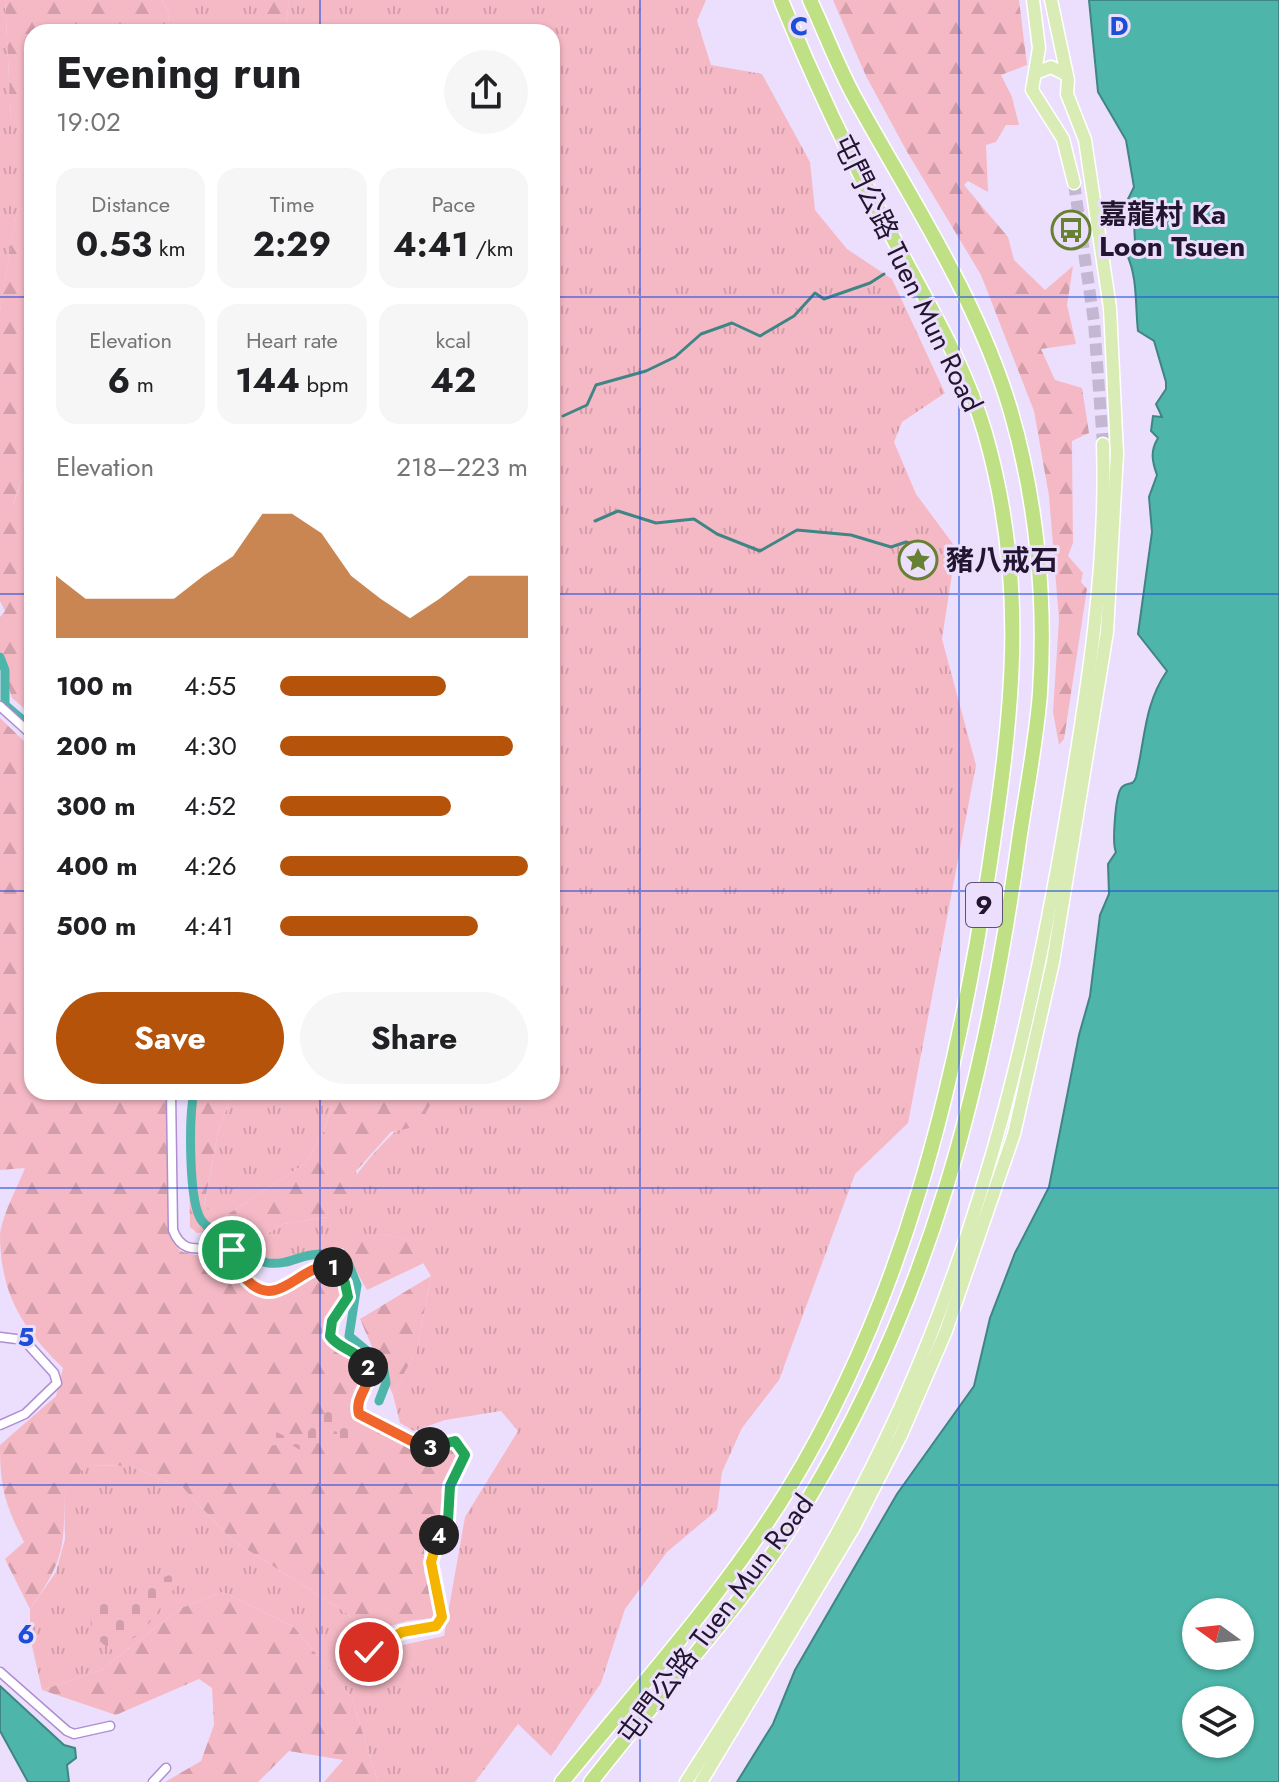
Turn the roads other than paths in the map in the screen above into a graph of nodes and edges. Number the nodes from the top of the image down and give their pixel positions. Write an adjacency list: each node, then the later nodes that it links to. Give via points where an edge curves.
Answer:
1 (781, 0): 22 (highway, 屯門公路 Tuen Mun Road / 9, via 837,132 962,369 984,429 1002,502 1015,620 1000,797 946,1102 920,1196 847,1379 743,1558)
2 (810, 0): 23 (highway, 屯門公路 Tuen Mun Road / 9, via 852,92 945,256 983,334 1011,412 1038,556 1038,711 972,1106 910,1295 869,1390 805,1504 731,1607)
3 (1033, 0): 5 (main road, via 1039,41)
4 (1051, 0): 6 (main road)
5 (1036, 73): 6 (main road, via 1051,67); 8 (main road, via 1032,90)
6 (1065, 74): 7 (main road)
7 (1067, 94): 8 (main road, via 1052,104); 13 (main road, via 1085,140 1110,308 1117,454 1110,596)
8 (1039, 101): 9 (main road, via 1063,139)
9 (1074, 183)
10 (1103, 444): 13 (main road, via 1096,625)
11 (0, 706): 12 (street)
12 (24, 728)
13 (1083, 751): 24 (main road, via 1024,1043 982,1189 933,1327 852,1505); 25 (main road, via 1053,962 1014,1134 946,1331 860,1516)
14 (171, 1100): 17 (street, via 173,1230 179,1243 196,1250 232,1250 241,1259 247,1280 265,1289 286,1288 317,1267 333,1267 348,1297 332,1321 330,1336 357,1353 370,1374 358,1402 359,1414 423,1447 450,1441 464,1450 450,1486 448,1521 432,1551 442,1617 436,1626 410,1628 387,1639)
15 (0, 1337): 16 (street, via 24,1340 57,1383 25,1414)
16 (0, 1425)
17 (363, 1660)
18 (0, 1672): 19 (street, via 67,1731)
19 (110, 1726)
20 (166, 1768): 21 (street)
21 (153, 1782)
22 (562, 1782)
23 (591, 1782)
24 (686, 1782)
25 (701, 1782)

